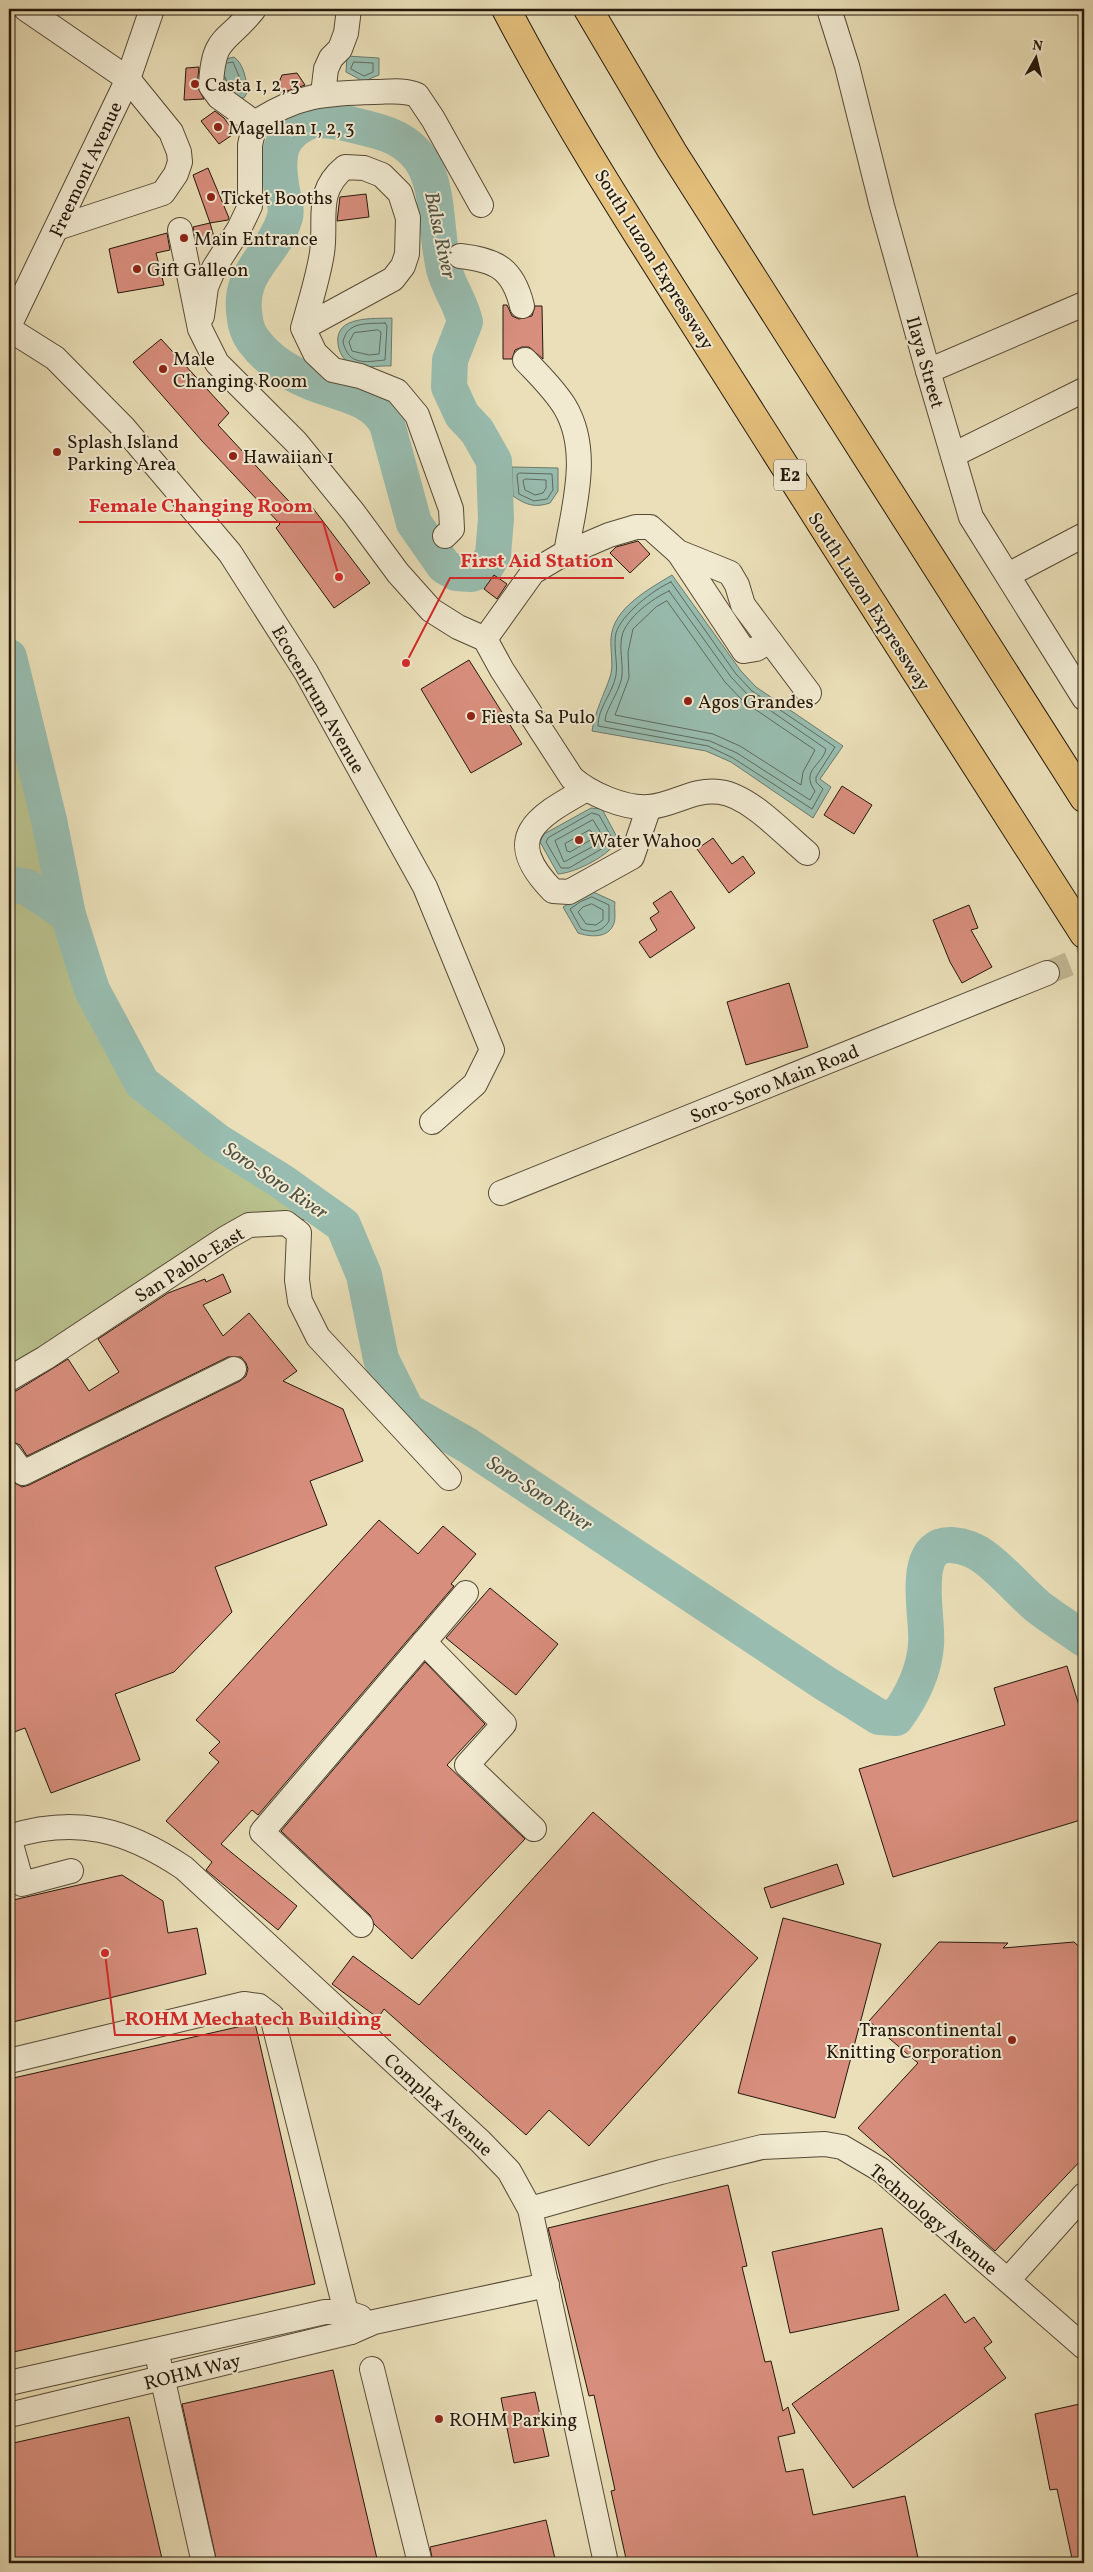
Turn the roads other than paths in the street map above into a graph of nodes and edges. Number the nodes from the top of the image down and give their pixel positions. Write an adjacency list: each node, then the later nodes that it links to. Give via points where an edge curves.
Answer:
1 (26, 9): 8 (street)
2 (152, 9): 8 (street, Freemont Avenue)
3 (254, 9): 10 (street, via 224,38 215,52 211,86 219,97)
4 (349, 9): 9 (street, via 340,49 326,69)
5 (506, 9): 35 (highway, South Luzon Expressway / E2, via 529,53 653,257 853,576)
6 (588, 9): 32 (highway, via 672,151)
7 (829, 9): 21 (street, Ilaya Street)
8 (128, 79): 12 (street, Freemont Avenue); 12 (street, via 171,132 180,162 171,184 163,193)
9 (323, 94): 10 (street, via 274,111); 11 (street, via 403,92 416,95)
10 (255, 123): 19 (street, via 250,146 250,206 240,230 214,268 206,287)
11 (481, 205)
12 (57, 228): 17 (street, Freemont Avenue)
13 (180, 230): 19 (street)
14 (460, 256): 16 (street, via 485,259 508,273 518,288)
15 (1084, 304): 21 (street)
16 (522, 306)
17 (9, 327): 37 (street, Ecocentrum Avenue, via 55,358 124,428 230,553 306,672 425,887 492,1050 475,1084)
18 (303, 328): 18 (street, via 393,279 403,266 407,254 408,218 400,192 382,175 364,168 345,167 327,188 322,251); 25 (street, via 315,353 333,370 360,376 397,391 418,415 451,509 452,529)
19 (200, 329): 28 (street, via 217,363 296,442 398,573 431,610)
20 (525, 360): 26 (street, via 565,407 576,433 579,476)
21 (928, 371): 23 (street, Ilaya Street)
22 (1084, 390): 23 (street)
23 (953, 455): 27 (street, Ilaya Street, via 971,517)
24 (1084, 535): 27 (street)
25 (445, 536)
26 (566, 553): 28 (street, via 533,572); 29 (street, via 636,527 650,528 678,552 730,573 742,605)
27 (1008, 575): 30 (street, Ilaya Street)
28 (485, 639): 31 (street, via 562,763)
29 (809, 692)
30 (1082, 694)
31 (585, 790): 33 (street, via 612,800); 33 (street, via 555,807 537,822 527,838 527,852 553,891 569,892 632,857)
32 (1084, 798)
33 (650, 807): 34 (street, via 700,792 721,792 748,803)
34 (807, 853)
35 (1084, 934)
36 (1046, 973): 38 (street, Soro-Soro Main Road)
37 (432, 1122)
38 (501, 1193)
39 (234, 1368): 41 (street, via 23,1473)
40 (9, 1379): 42 (street, San Pablo-East, via 248,1225 286,1223 298,1233 300,1301 318,1337)
41 (9, 1454)
42 (449, 1478)
43 (466, 1593): 44 (street)
44 (424, 1642): 45 (street, via 504,1724 467,1765); 48 (street, via 262,1832)
45 (534, 1829)
46 (9, 1837): 47 (street, via 22,1884); 51 (street, Complex Avenue, via 67,1826 112,1832 160,1852 184,1868 480,2141 509,2171)
47 (72, 1871)
48 (361, 1925)
49 (9, 2061): 54 (street, via 244,2004 259,2006 272,2016)
50 (1084, 2194): 52 (street)
51 (530, 2209): 52 (street, Technology Avenue, via 762,2147 825,2144 842,2147 881,2170); 53 (street, Complex Avenue)
52 (1008, 2280): 55 (street, Technology Avenue)
53 (547, 2284): 54 (street, ROHM Way, via 374,2322); 63 (street, Complex Avenue)
54 (348, 2322): 56 (street, ROHM Way, via 325,2312); 58 (street, ROHM Way)
55 (1084, 2347)
56 (156, 2350): 58 (street); 59 (street, ROHM Way)
57 (372, 2369): 62 (street)
58 (163, 2378): 60 (street, ROHM Way); 61 (street)
59 (9, 2383)
60 (9, 2415)
61 (204, 2563)
62 (420, 2563)
63 (606, 2563)

